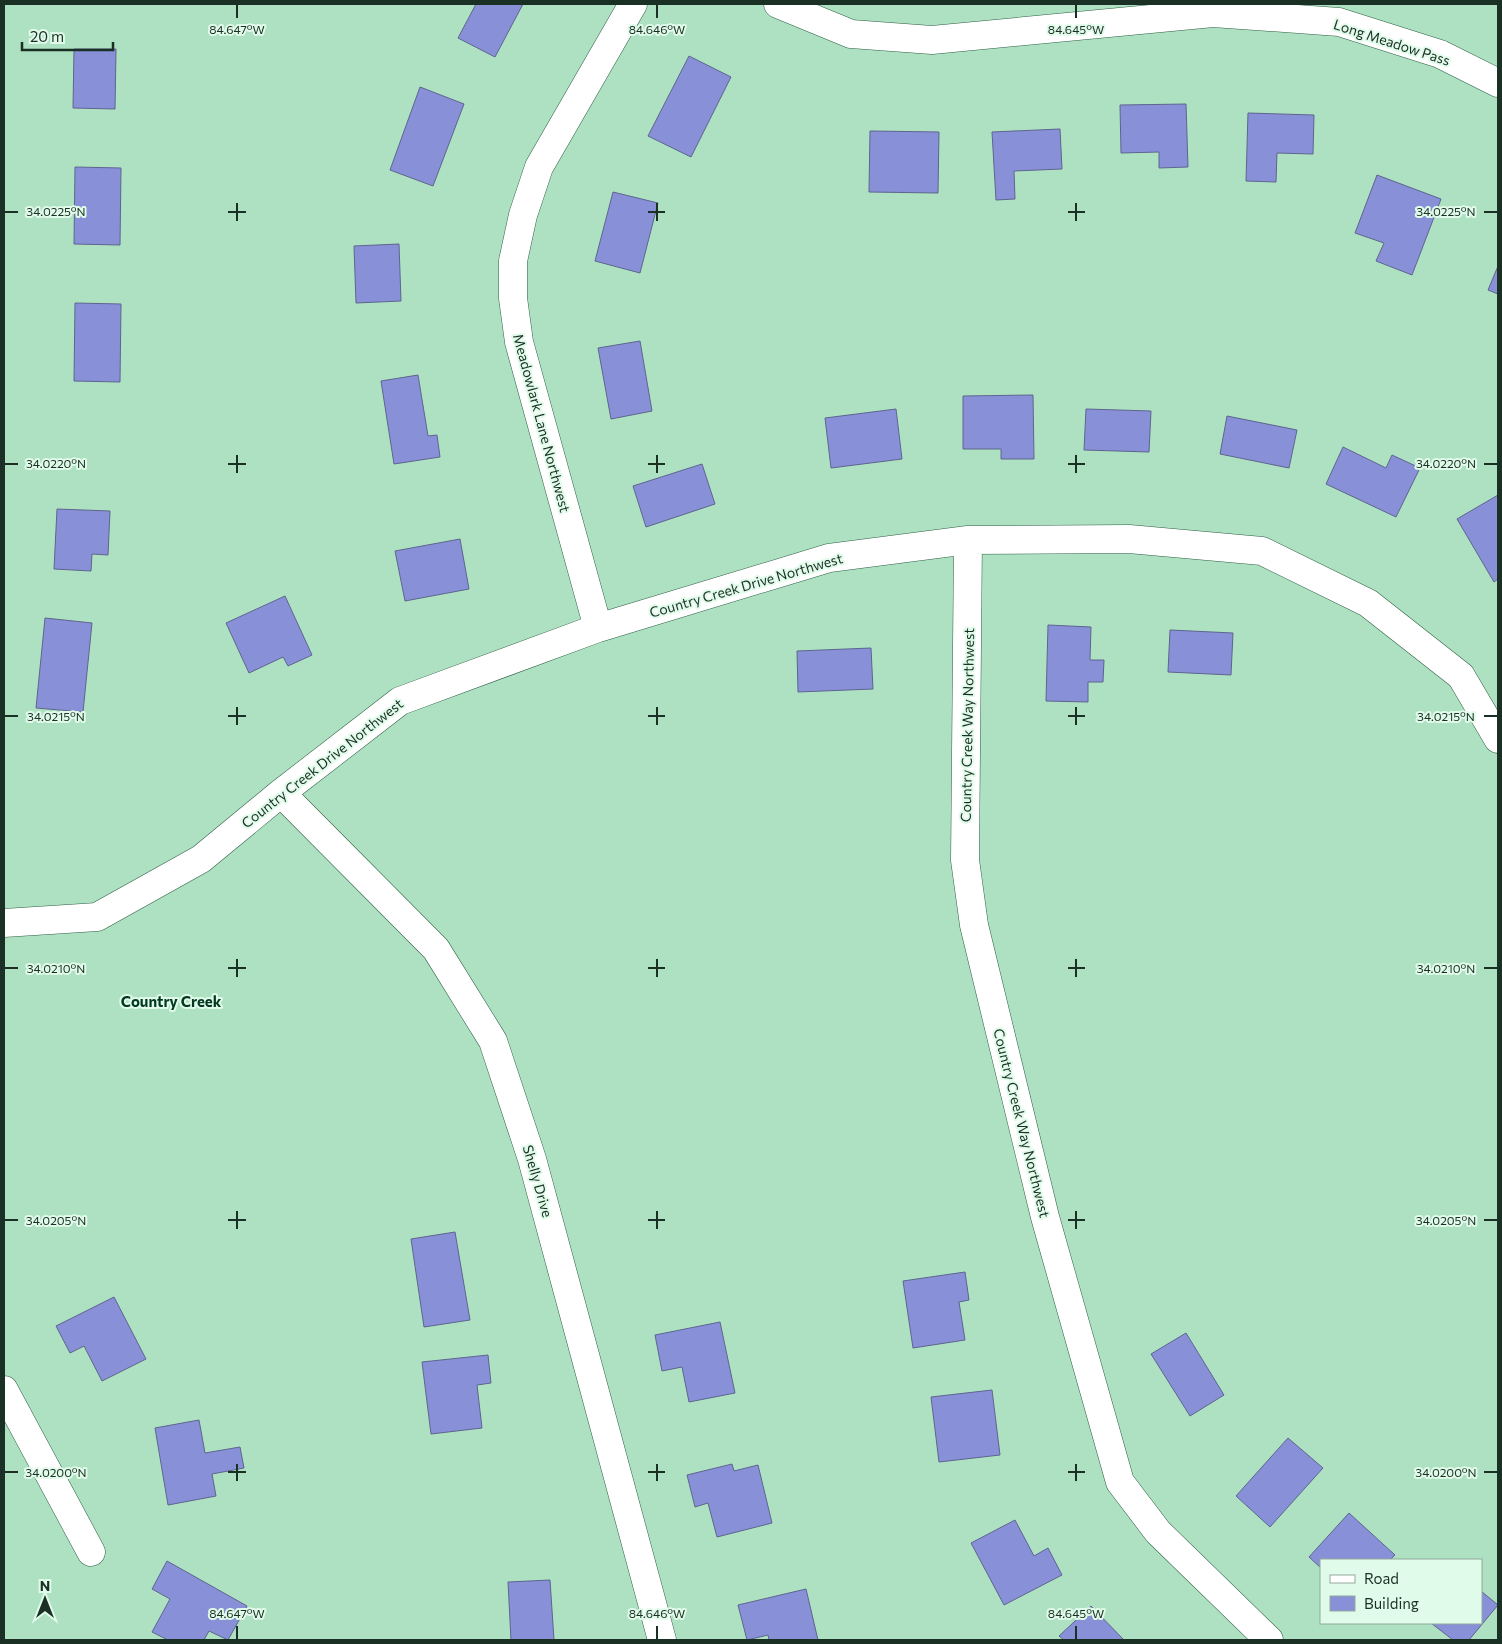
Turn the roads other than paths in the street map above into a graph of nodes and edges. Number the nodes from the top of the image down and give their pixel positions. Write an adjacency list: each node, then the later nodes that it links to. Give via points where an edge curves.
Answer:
1 (634, 4): 5 (street, Meadowlark Lane Northwest, via 539,167 523,214 513,261 513,298 519,342)
2 (778, 4): 3 (street, Long Meadow Pass, via 851,34 932,40 1213,13 1340,22 1440,54)
3 (1498, 83)
4 (968, 540): 5 (street, Country Creek Drive Northwest, via 830,558); 6 (street, Country Creek Drive Northwest, via 1129,539 1262,551 1368,603 1461,676); 12 (street, Country Creek Way Northwest, via 966,860 974,925 1045,1217 1120,1482 1158,1532)
5 (598, 628): 7 (street, Country Creek Drive Northwest, via 400,700)
6 (1498, 739)
7 (281, 793): 8 (street, Country Creek Drive Northwest, via 201,859 97,917); 11 (street, Shelly Drive, via 436,949 493,1041 532,1159)
8 (4, 923)
9 (4, 1390): 10 (street)
10 (91, 1552)
11 (662, 1640)
12 (1269, 1640)

